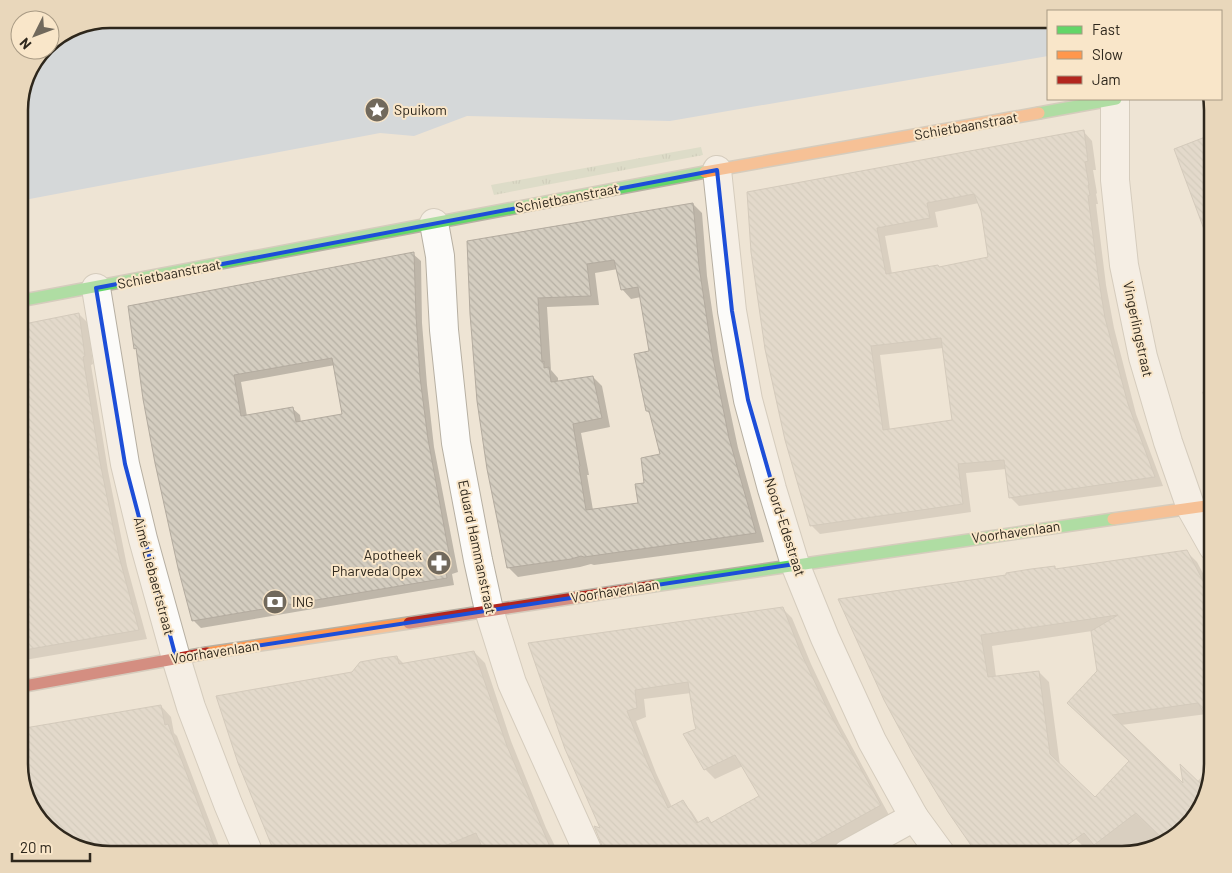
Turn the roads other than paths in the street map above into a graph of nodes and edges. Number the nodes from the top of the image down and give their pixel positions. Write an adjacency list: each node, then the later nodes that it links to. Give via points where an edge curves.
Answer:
1 (1109, 100): 3 (street, Schietbaanstraat)
2 (1115, 100): 7 (street, Vingerlingstraat, via 1115,180 1124,265 1143,358 1168,442)
3 (717, 170): 4 (street, Schietbaanstraat); 8 (street, Noord-Edestraat, via 732,311 748,400)
4 (434, 222): 5 (street, Schietbaanstraat); 9 (street, Eduard Hammanstraat, via 440,256 456,443)
5 (96, 288): 6 (street, Schietbaanstraat); 10 (street, Aimé Liebaertstraat, via 125,464)
6 (28, 299)
7 (1202, 506): 8 (street, Voorhavenlaan)
8 (795, 564): 9 (street, Voorhavenlaan); 12 (street, Noord-Edestraat, via 872,741)
9 (489, 610): 10 (street, Voorhavenlaan); 14 (street, Eduard Hammanstraat, via 512,682)
10 (176, 658): 11 (street, Voorhavenlaan); 13 (street, Aimé Liebaertstraat)
11 (28, 685)
12 (914, 817): 15 (street); 16 (street, Noord-Edestraat)
13 (246, 846)
14 (585, 846)
15 (861, 846)
16 (935, 846)

